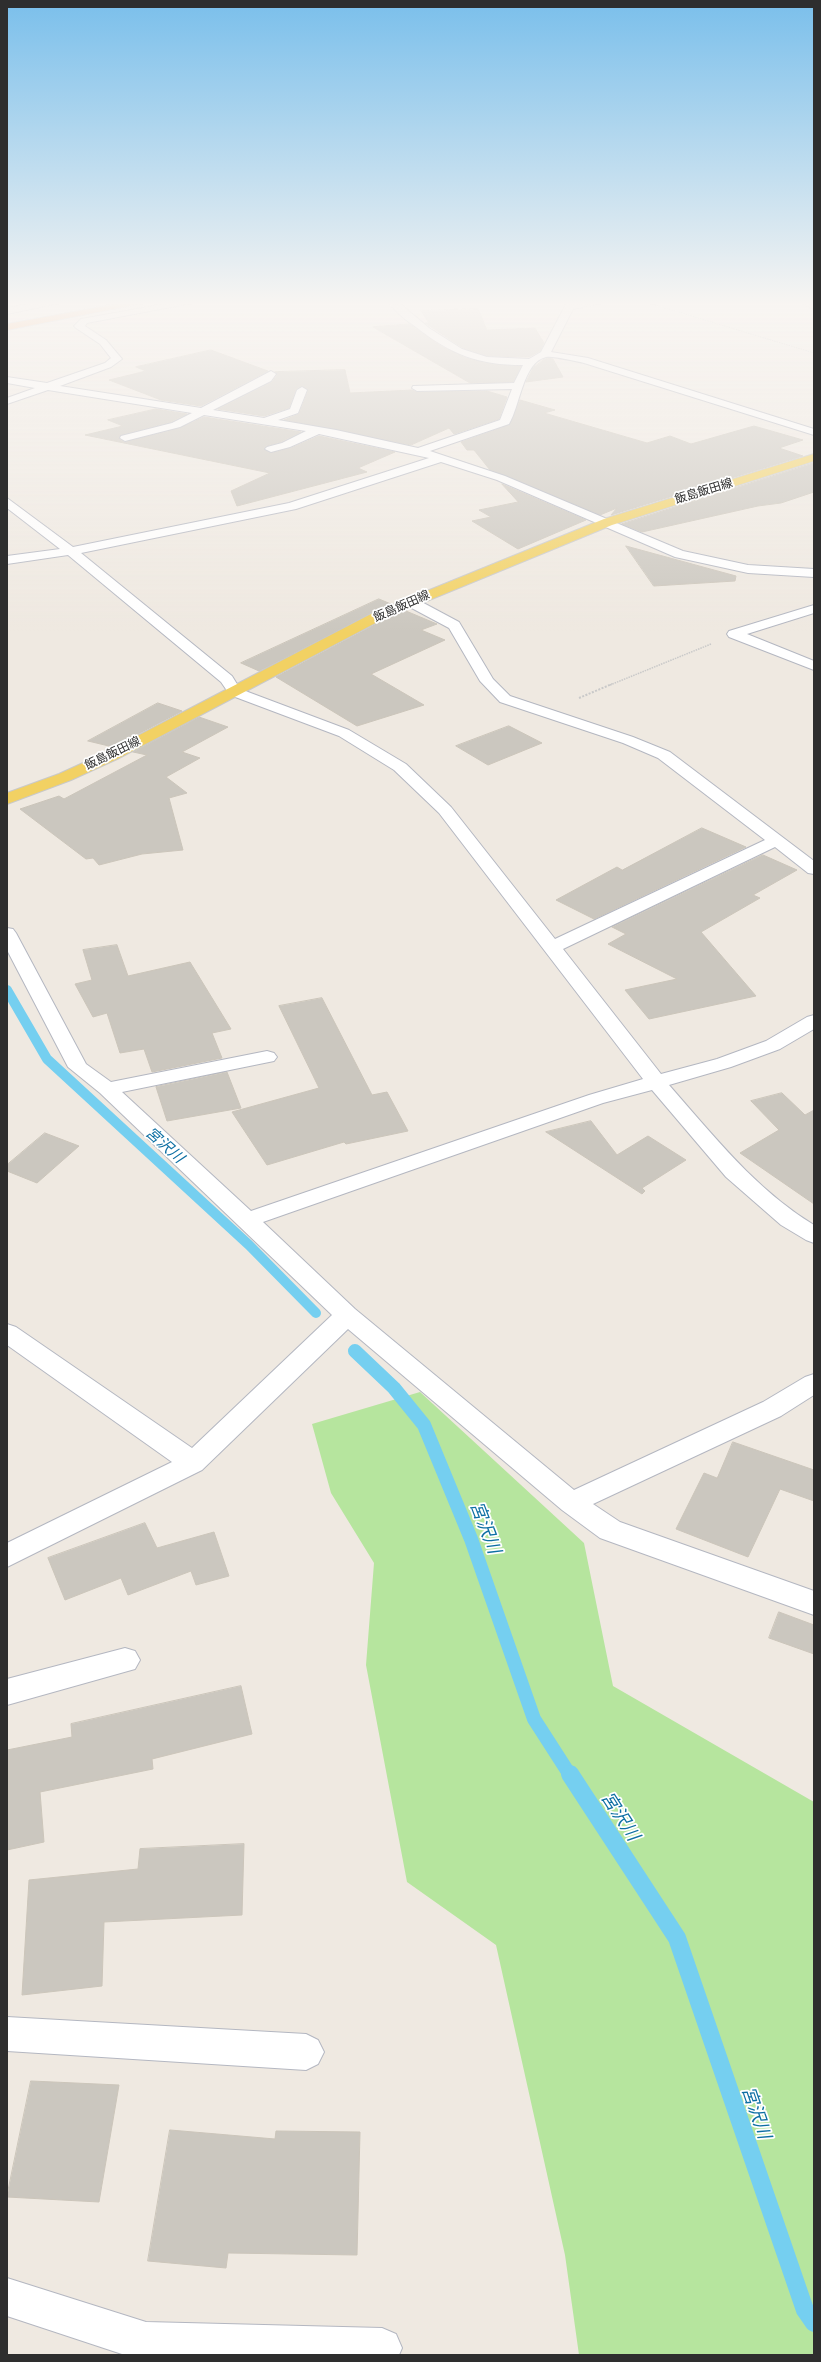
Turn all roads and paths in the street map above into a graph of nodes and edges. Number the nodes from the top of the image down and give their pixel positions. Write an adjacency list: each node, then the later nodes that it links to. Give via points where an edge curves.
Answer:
1 (200, 412): 9 (street, via 176,424)
2 (211, 412): 6 (street)
3 (291, 412): 6 (street)
4 (509, 412): 11 (street, via 505,422)
5 (751, 412): 8 (street)
6 (266, 421): 7 (street)
7 (318, 430): 10 (street); 11 (street)
8 (814, 432)
9 (125, 438)
10 (271, 449)
11 (419, 451): 13 (street)
12 (814, 457): 15 (main road, 飯島飯田線)
13 (441, 458): 15 (street, via 501,478); 16 (street, via 292,506)
14 (7, 502): 16 (street)
15 (608, 522): 18 (street, via 679,554 709,562 748,569); 19 (main road, 飯島飯田線)
16 (71, 551): 17 (street); 23 (street, via 227,679)
17 (7, 560)
18 (814, 573)
19 (411, 602): 23 (main road, 飯島飯田線, via 378,616); 24 (street, via 435,612 454,625 487,681 505,699)
20 (814, 609): 21 (street)
21 (734, 634): 22 (street); 24 (path)
22 (814, 666)
23 (235, 692): 25 (main road, 飯島飯田線, via 111,756); 29 (street, via 344,733 400,768 444,810)
24 (542, 713): 26 (street, via 628,740 664,755)
25 (7, 799)
26 (775, 841): 27 (street); 29 (street)
27 (814, 870)
28 (7, 933): 33 (street, via 78,1067)
29 (551, 948): 32 (street)
30 (814, 1021): 32 (street, via 773,1045 724,1063)
31 (267, 1057): 33 (street)
32 (656, 1082): 34 (street, via 596,1099); 35 (street, via 734,1172 789,1220)
33 (107, 1088): 34 (street)
34 (248, 1220): 36 (street)
35 (814, 1235)
36 (347, 1315): 39 (street); 40 (street)
37 (7, 1333): 39 (street)
38 (814, 1383): 40 (street, via 772,1409)
39 (193, 1463): 41 (street)
40 (571, 1503): 42 (street, via 610,1530)
41 (7, 1556)
42 (814, 1603)
43 (125, 1660): 44 (street)
44 (7, 1692)
45 (7, 2034): 46 (street)
46 (306, 2052)
47 (7, 2297): 48 (street, via 146,2342)
48 (382, 2348)

